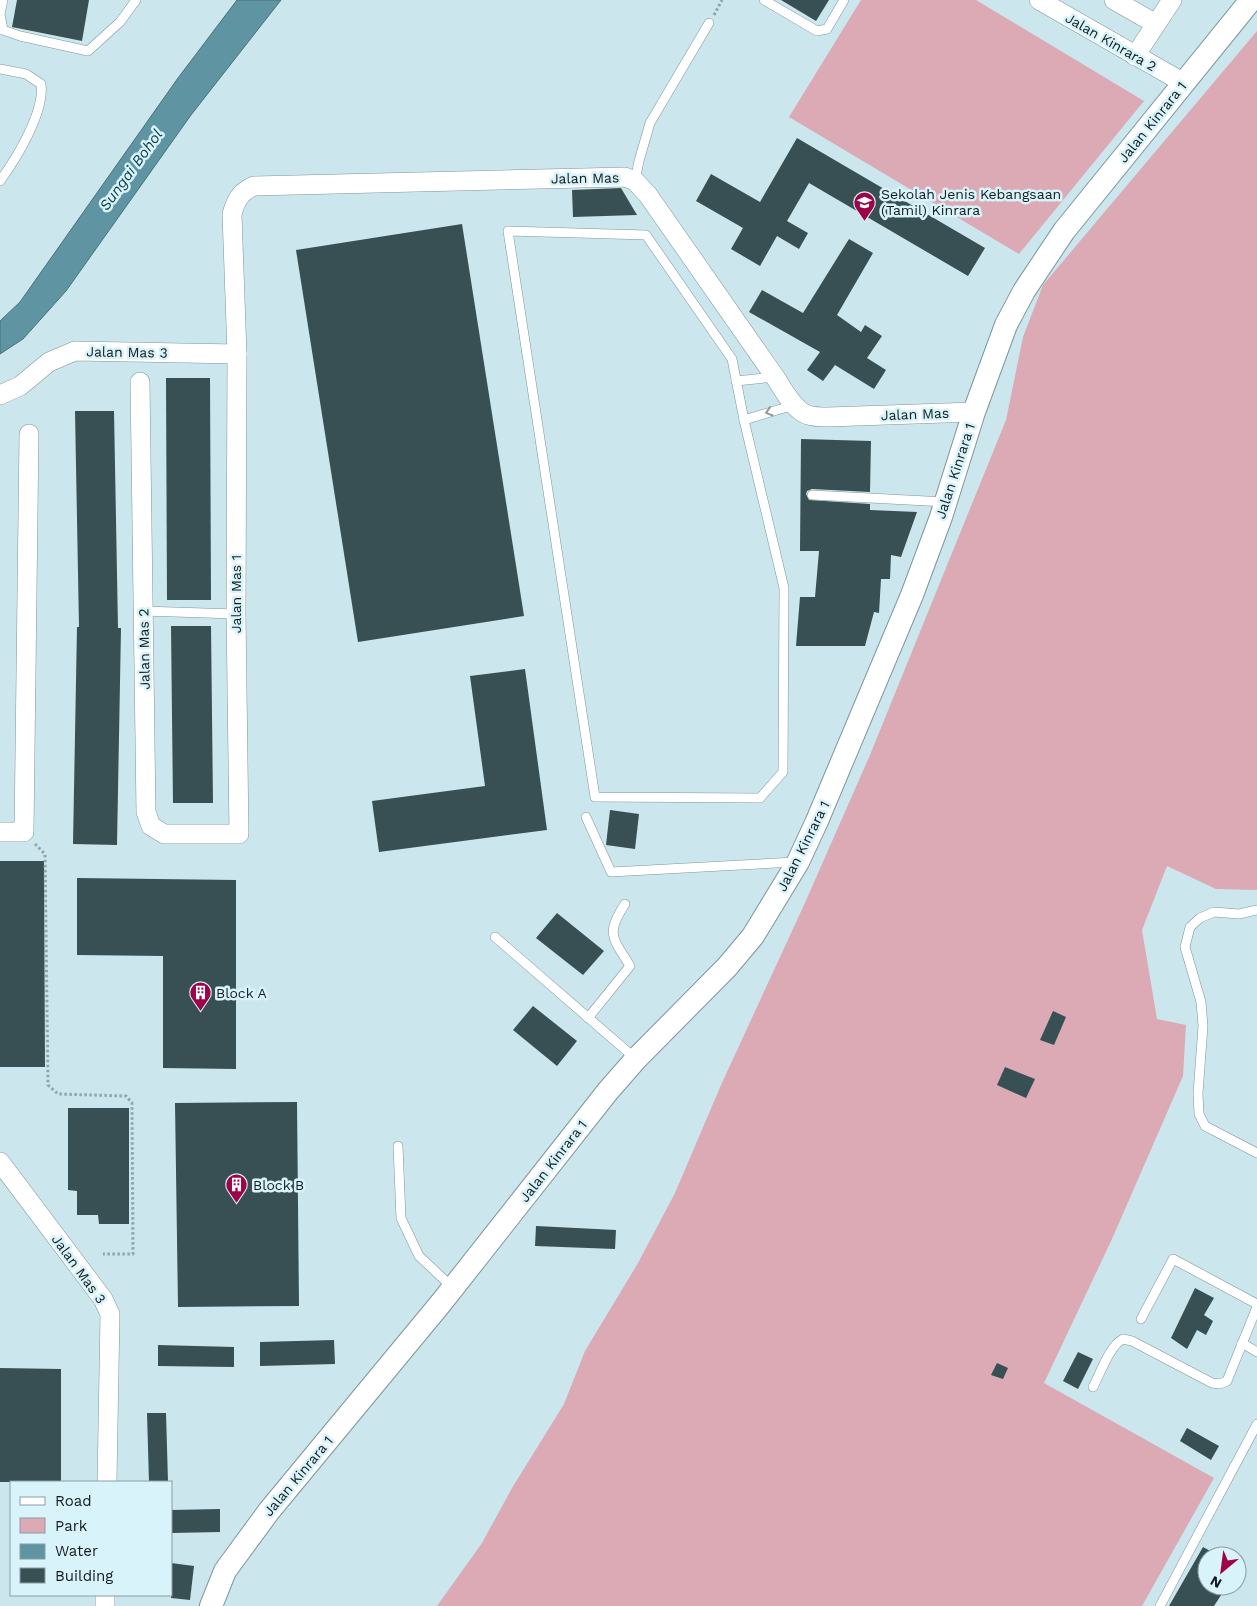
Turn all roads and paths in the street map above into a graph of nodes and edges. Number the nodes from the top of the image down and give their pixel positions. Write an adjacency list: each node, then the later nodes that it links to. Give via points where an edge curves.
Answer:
1 (3, 0): 2 (lane, via 0,14 3,30 88,51 120,22)
2 (136, 0)
3 (764, 0): 4 (lane, via 817,31 828,29)
4 (844, 0)
5 (1039, 0): 11 (street, Jalan Kinrara 2)
6 (1114, 0): 10 (street)
7 (1172, 0): 10 (street)
8 (1251, 0): 13 (street, Jalan Kinrara 1)
9 (709, 23): 16 (lane, via 650,123)
10 (1156, 24): 11 (street)
11 (1135, 56): 13 (street, Jalan Kinrara 2)
12 (0, 69): 14 (lane, via 26,74 41,84 42,95 25,144)
13 (1184, 83): 23 (street, Jalan Kinrara 1, via 1040,264 1006,325)
14 (4, 171): 15 (lane)
15 (0, 181)
16 (635, 181): 17 (street, Jalan Mas, via 616,177 254,186 240,195 232,214); 18 (street, Jalan Mas, via 648,194)
17 (237, 354): 21 (street, Jalan Mas 3, via 74,351 49,362 20,386); 29 (street, Jalan Mas 1)
18 (775, 377): 19 (lane); 22 (street, Jalan Mas)
19 (736, 381): 24 (lane); 24 (lane, via 732,359 646,234 508,231 595,798 760,798 783,772 784,588)
20 (140, 382): 28 (street, Jalan Mas 2)
21 (0, 395)
22 (794, 404): 23 (street, Jalan Mas, via 808,415 828,418); 24 (lane, one-way to 24)
23 (974, 412): 27 (street, Jalan Kinrara 1)
24 (744, 420)
25 (29, 434): 32 (street)
26 (812, 495): 27 (lane)
27 (946, 502): 34 (street, Jalan Kinrara 1, via 898,630)
28 (144, 612): 29 (lane); 33 (street, Jalan Mas 2, via 148,820 151,826 164,834)
29 (236, 614): 33 (street, Jalan Mas 1)
30 (586, 817): 34 (lane, via 611,872)
31 (0, 832): 32 (street)
32 (24, 832): 43 (path, via 45,854 48,1085 58,1094 126,1096 132,1103 133,1254)
33 (239, 834)
34 (798, 862): 39 (street, Jalan Kinrara 1, via 753,936)
35 (624, 904): 38 (lane, via 614,920 613,937 630,966)
36 (1257, 910): 41 (lane, via 1239,914 1214,912 1200,918 1190,926 1185,947 1203,1026 1199,1114 1205,1126)
37 (495, 937): 38 (lane)
38 (588, 1018): 39 (lane)
39 (636, 1060): 44 (street, Jalan Kinrara 1)
40 (398, 1146): 44 (lane, via 401,1218 419,1256)
41 (1257, 1153)
42 (0, 1162): 51 (street, Jalan Mas 3, via 93,1285 110,1314)
43 (103, 1254)
44 (453, 1288): 52 (street, Jalan Kinrara 1, via 241,1547)
45 (1257, 1305): 46 (lane, via 1173,1259); 47 (lane)
46 (1141, 1319)
47 (1242, 1342): 48 (lane); 49 (lane, via 1227,1381 1220,1384 1123,1339 1113,1348)
48 (1257, 1352)
49 (1093, 1387)
50 (1257, 1424): 53 (lane)
51 (107, 1481)
52 (211, 1606)
53 (1160, 1606)

